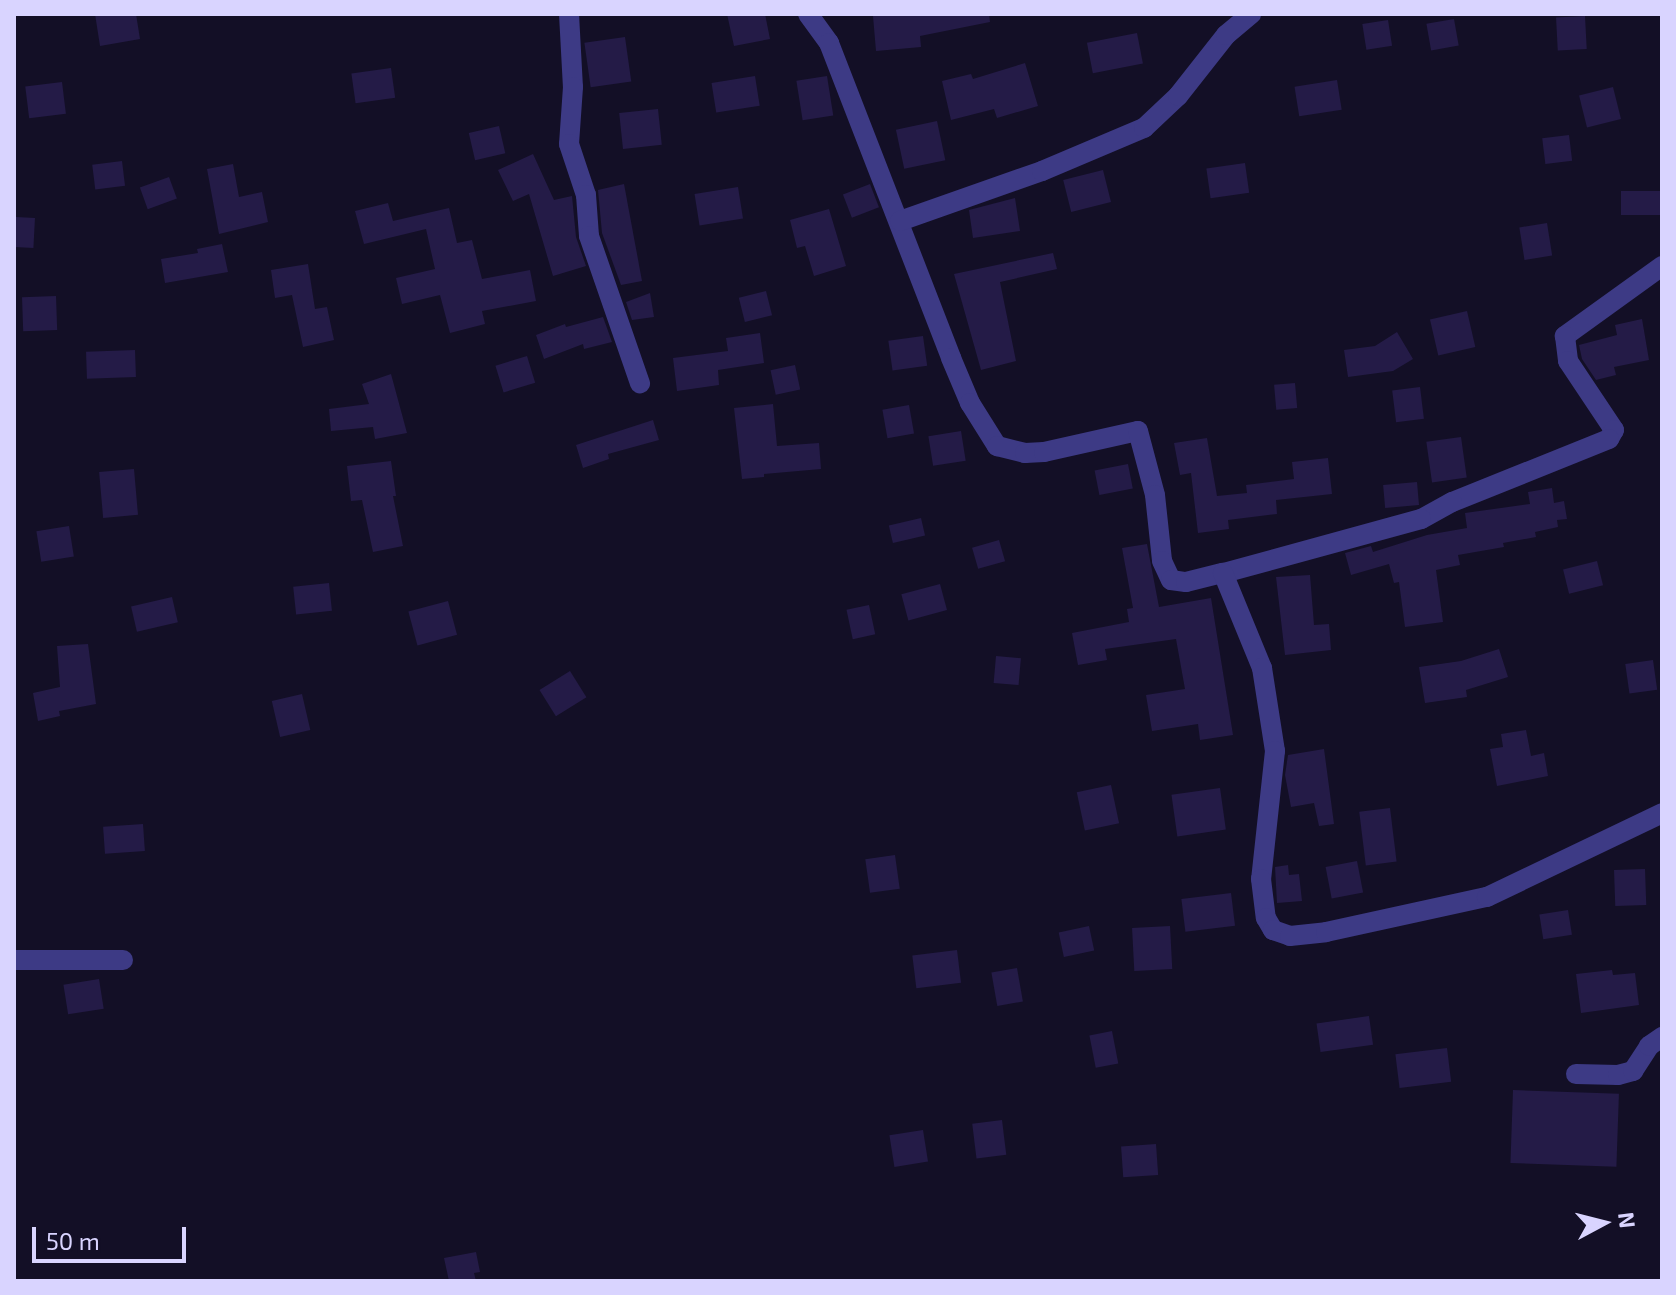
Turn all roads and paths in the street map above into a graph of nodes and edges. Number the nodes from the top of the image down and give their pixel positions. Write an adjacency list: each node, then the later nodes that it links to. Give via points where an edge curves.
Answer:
1 (569, 14): 6 (street, via 569,144 586,195 589,236)
2 (808, 14): 4 (street, via 829,43)
3 (1251, 14): 4 (street, via 1144,128)
4 (900, 221): 7 (street, via 970,403 997,446 1044,452 1138,431 1155,495 1162,561 1171,580)
5 (1662, 266): 7 (street, via 1565,336 1568,361 1614,430 1609,439 1406,524)
6 (640, 383)
7 (1223, 573): 8 (street, via 1262,668 1275,751 1261,879 1266,918 1273,930 1290,936 1326,932 1487,897)
8 (1662, 813)
9 (14, 960): 10 (street)
10 (123, 960)
11 (1662, 1037): 12 (street, via 1649,1046 1633,1071)
12 (1576, 1074)

